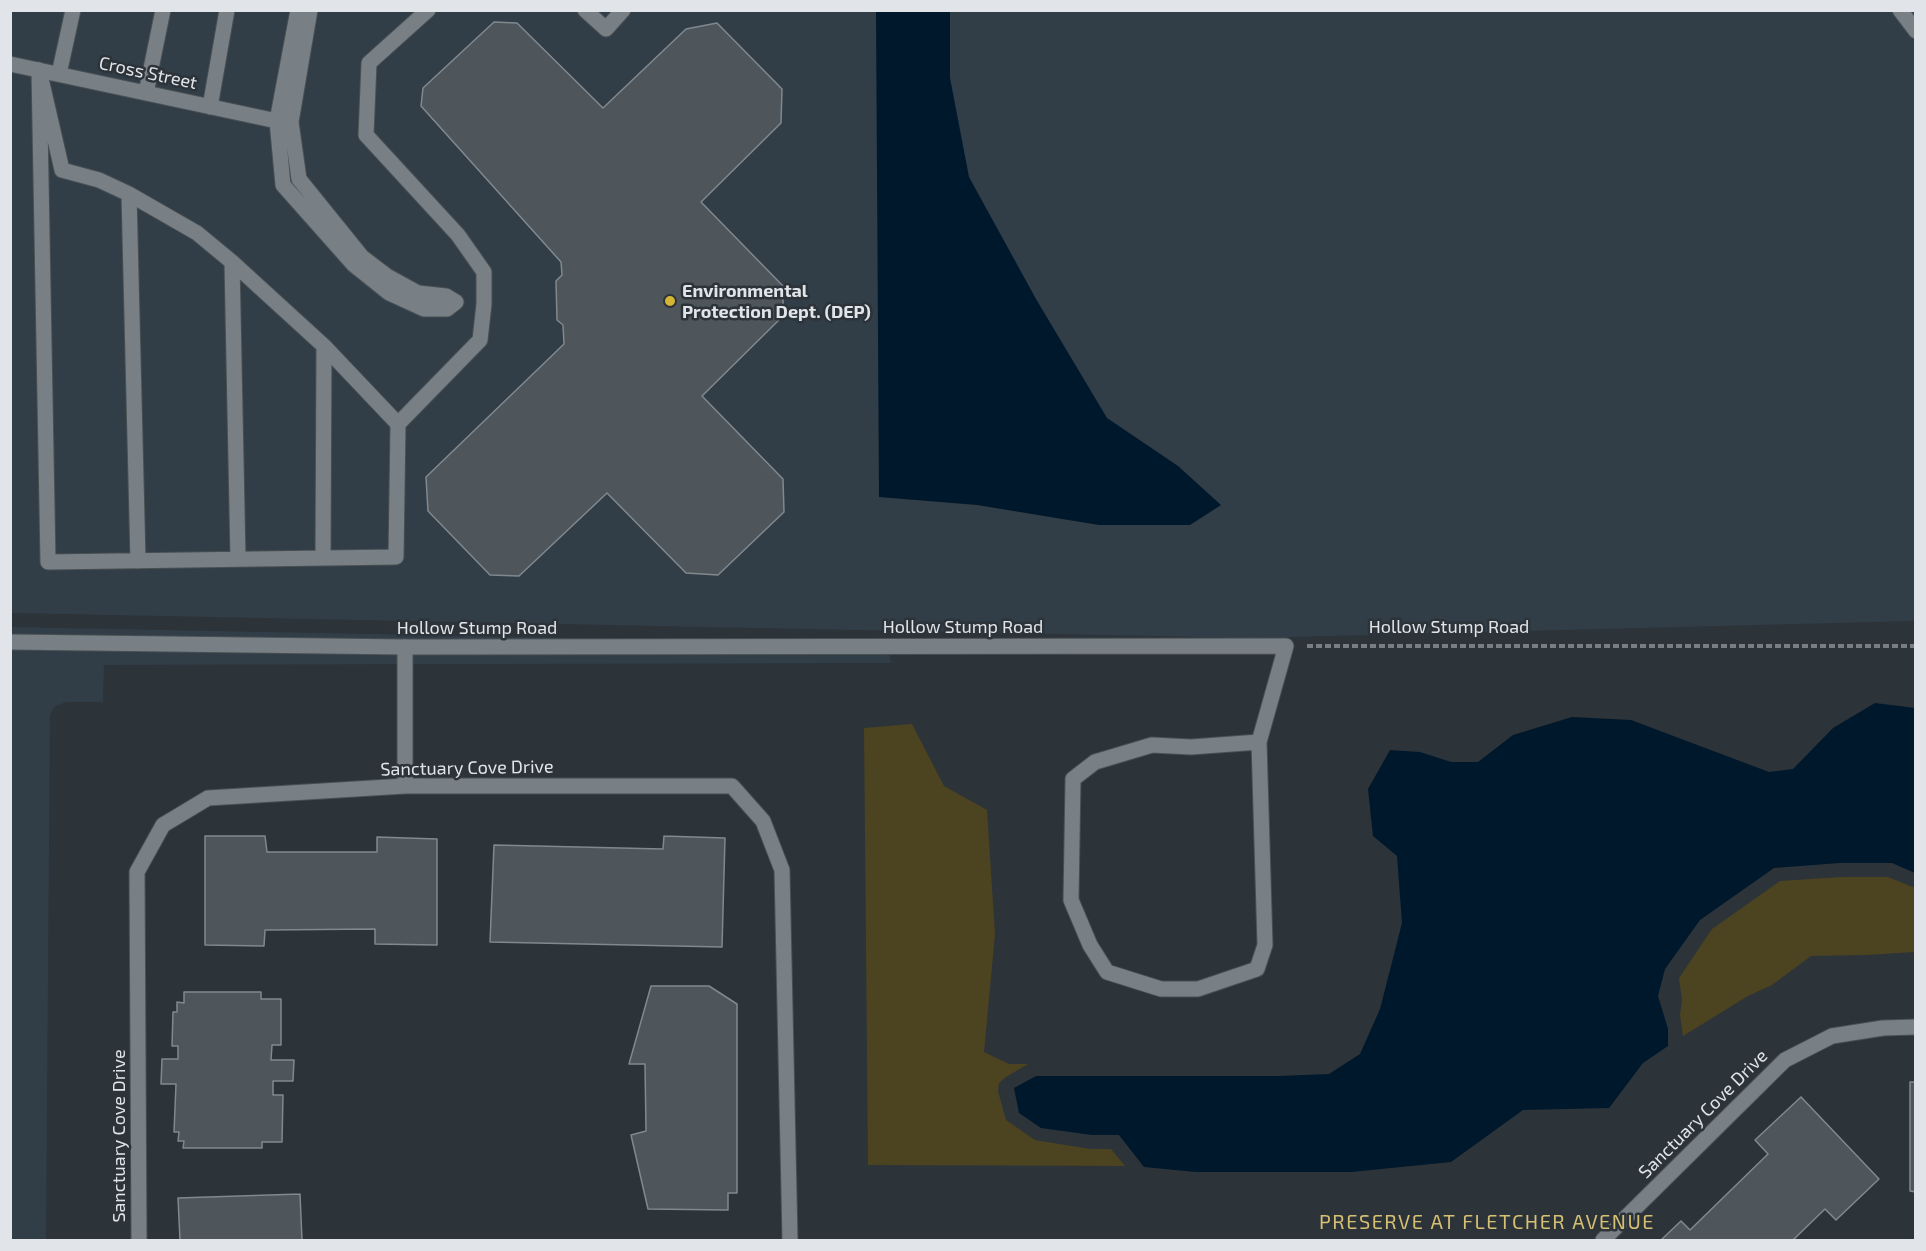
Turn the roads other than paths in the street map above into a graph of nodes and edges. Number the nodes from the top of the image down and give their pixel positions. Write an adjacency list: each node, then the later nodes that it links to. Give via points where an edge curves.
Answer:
1 (73, 10): 13 (street)
2 (163, 10): 14 (street)
3 (227, 10): 15 (street)
4 (298, 10): 16 (street)
5 (310, 10): 16 (street, via 291,122 299,179 362,257 418,294 446,296 456,302 447,309 424,309 389,293 354,265 283,185)
6 (429, 10): 20 (street, via 369,63 366,135 458,236 484,272 484,304 480,340)
7 (585, 10): 8 (street, via 606,29)
8 (623, 10)
9 (1900, 10): 10 (street)
10 (1916, 32)
11 (10, 64): 12 (street, Cross Street)
12 (39, 70): 13 (street, Cross Street); 17 (street, via 62,170 99,180); 23 (street, via 48,562)
13 (59, 74): 14 (street, Cross Street)
14 (146, 93): 15 (street, Cross Street)
15 (210, 107): 16 (street, Cross Street)
16 (277, 121)
17 (129, 194): 18 (street, via 197,233); 23 (street)
18 (232, 262): 19 (street); 22 (street)
19 (324, 346): 20 (street); 21 (street)
20 (398, 424): 21 (street, via 396,557)
21 (323, 558): 22 (street)
22 (238, 559): 23 (street)
23 (138, 561)
24 (10, 642): 25 (street, Hollow Stump Road)
25 (405, 647): 26 (street, Hollow Stump Road, via 1286,646); 27 (street)
26 (1259, 742): 26 (street, via 1265,945 1257,969 1198,989 1161,989 1107,972 1090,945 1071,900 1073,779 1095,762 1152,745 1191,747)
27 (405, 786): 29 (street, Sanctuary Cove Drive, via 208,798 163,825 137,872); 30 (street, Sanctuary Cove Drive, via 732,786 763,821 782,870)
28 (1916, 1028): 31 (street, Sanctuary Cove Drive, via 1883,1028 1832,1036 1785,1060)
29 (139, 1240)
30 (790, 1240)
31 (1603, 1240)

